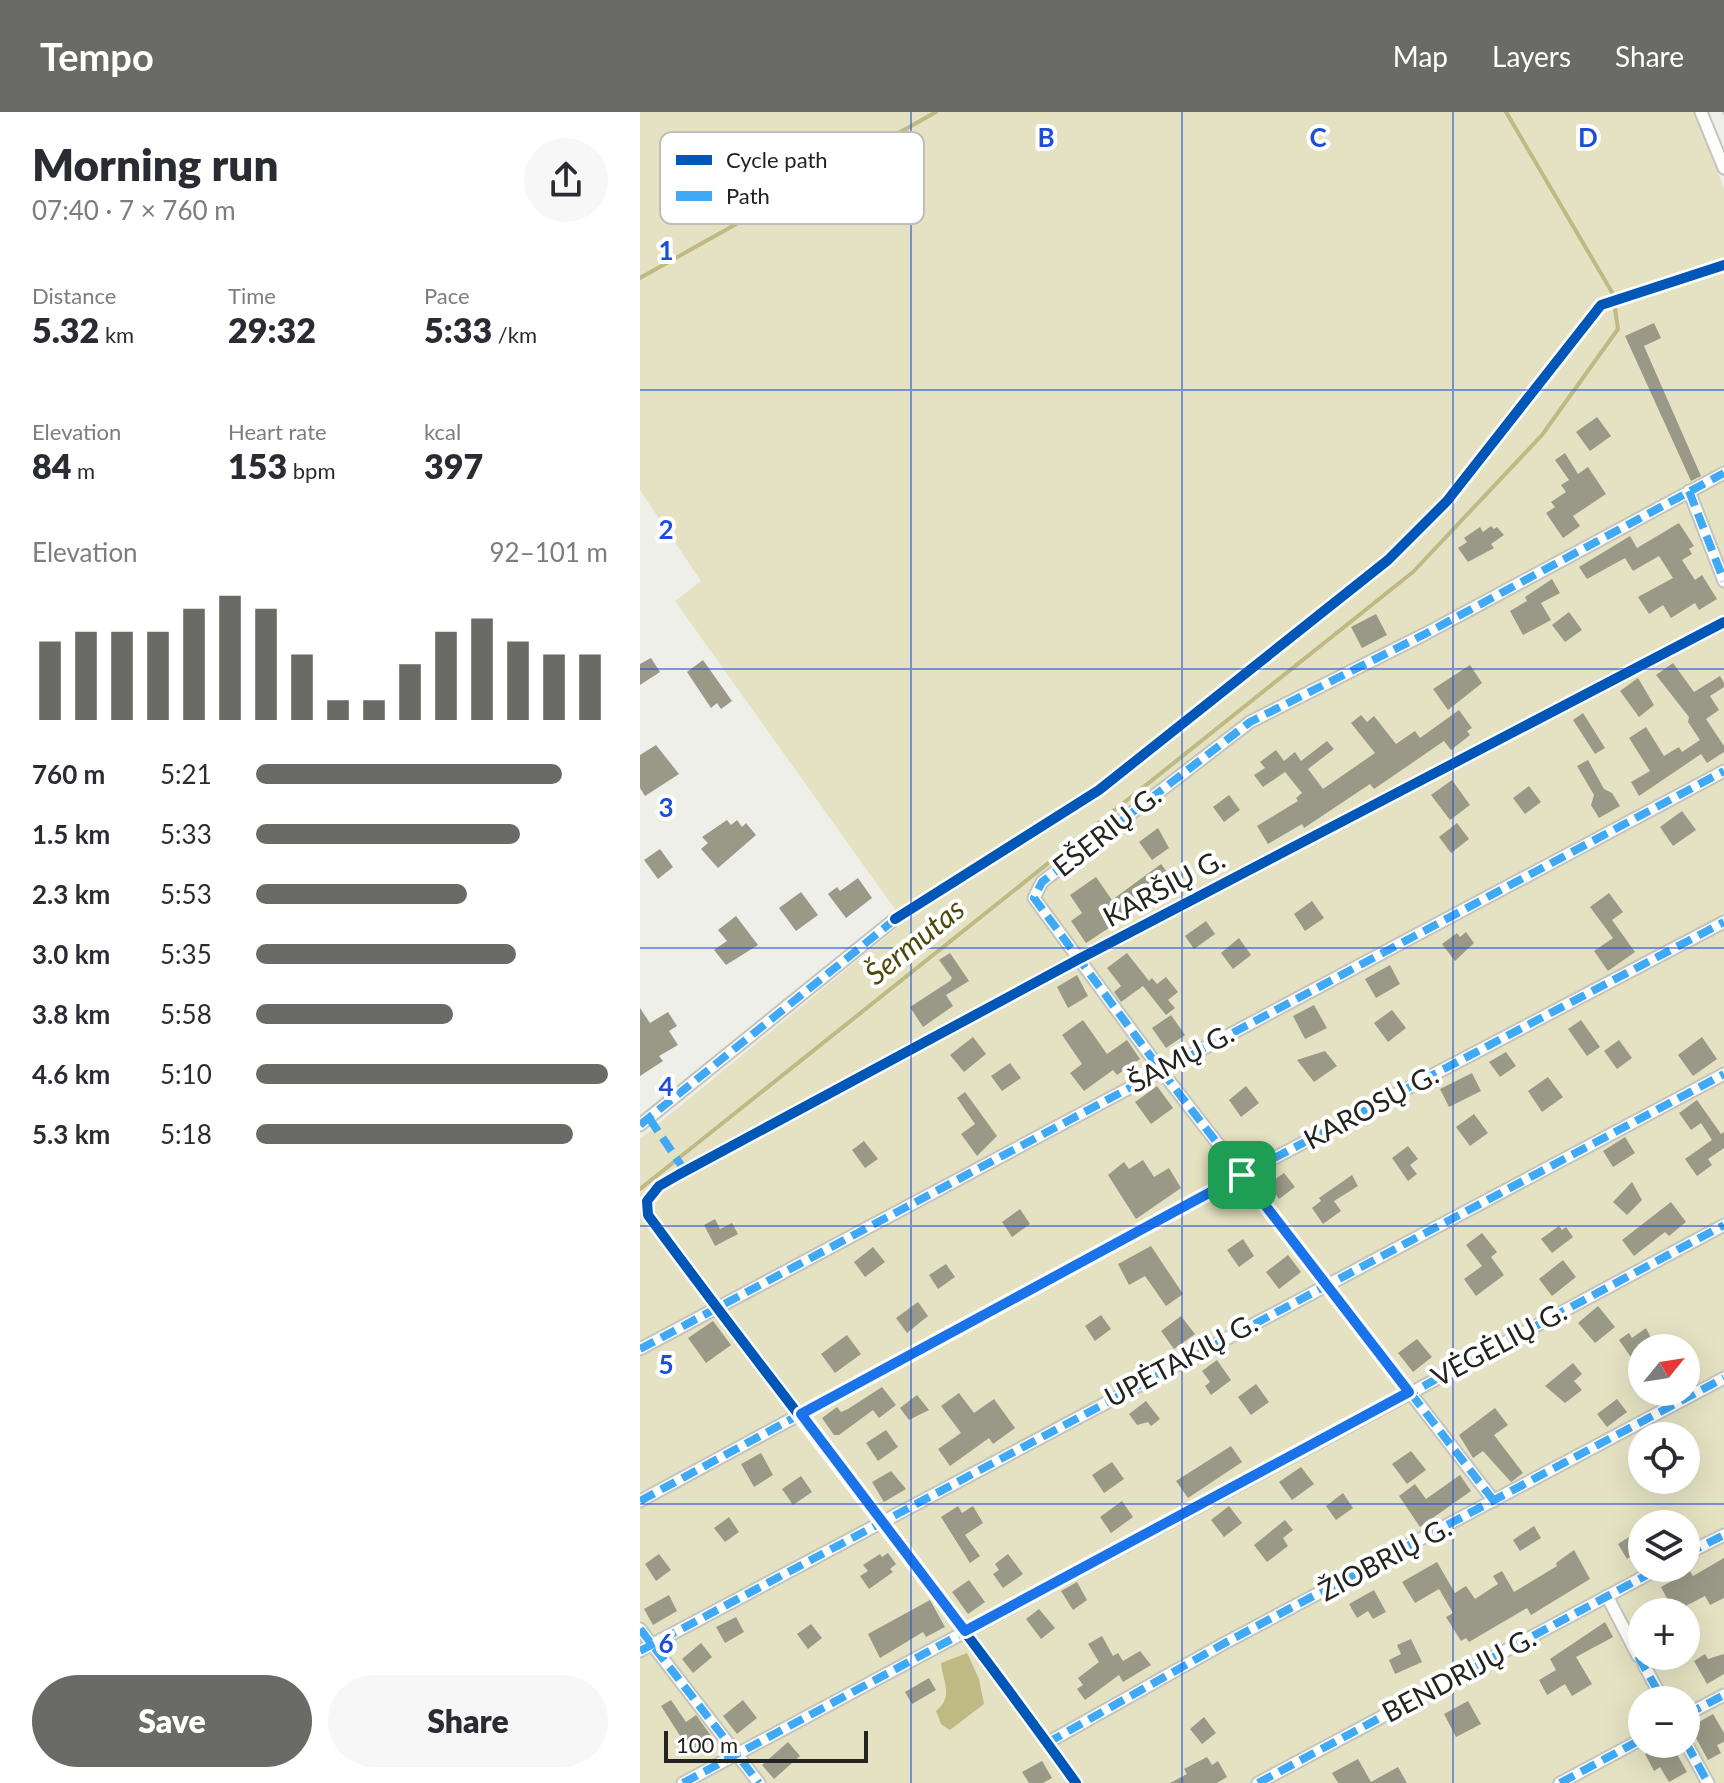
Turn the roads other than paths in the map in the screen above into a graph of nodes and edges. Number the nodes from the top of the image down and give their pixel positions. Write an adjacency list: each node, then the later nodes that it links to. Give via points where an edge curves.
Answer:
1 (1701, 112): 2 (street)
2 (1724, 168)
3 (1724, 473): 4 (street, EŠERIŲ G.)
4 (1689, 491): 5 (street); 10 (street, EŠERIŲ G., via 1250,722 1079,852 1042,882 1034,898)
5 (1724, 581)
6 (1724, 622): 10 (street, KARŠIŲ G.)
7 (1724, 771): 11 (street, ŠAMŲ G.)
8 (895, 919): 13 (street)
9 (1724, 922): 14 (street, KAROSŲ G.)
10 (1079, 959): 11 (street, EŠERIŲ G.); 17 (street, KARŠIŲ G., via 652,1192 648,1215)
11 (1160, 1069): 14 (street, EŠERIŲ G.); 17 (street, ŠAMŲ G.)
12 (1724, 1074): 16 (street, UPĖTAKIŲ G.)
13 (640, 1125)
14 (1242, 1175): 16 (street, EŠERIŲ G.); 21 (street, KAROSŲ G.)
15 (1724, 1225): 20 (street, VĖGĖLIŲ G.)
16 (1326, 1283): 20 (street, EŠERIŲ G.); 24 (street, UPĖTAKIŲ G.)
17 (716, 1308): 18 (street, ŠAMŲ G.); 21 (street)
18 (640, 1349)
19 (1724, 1378): 23 (street, ŽIOBRIŲ G.)
20 (1409, 1392): 23 (street, EŠERIŲ G.); 30 (street, VĖGĖLIŲ G.)
21 (801, 1414): 22 (street, KAROSŲ G.); 24 (street)
22 (640, 1501)
23 (1494, 1501): 36 (street, ŽIOBRIŲ G.)
24 (881, 1520): 30 (street); 31 (street, UPĖTAKIŲ G.)
25 (1724, 1535): 26 (street)
26 (1700, 1547)
27 (1634, 1582): 28 (street, BENDRIJŲ G.)
28 (1607, 1596): 33 (street); 43 (street, BENDRIJŲ G.)
29 (640, 1629): 31 (street)
30 (965, 1631): 36 (street); 38 (street, VĖGĖLIŲ G.)
31 (652, 1644): 32 (street, UPĖTAKIŲ G.); 38 (street)
32 (640, 1651)
33 (1655, 1686)
34 (1724, 1695): 35 (street)
35 (1700, 1708)
36 (1047, 1743): 42 (street)
37 (1628, 1747): 44 (street)
38 (736, 1755): 40 (street, VĖGĖLIŲ G.); 41 (street)
39 (1694, 1758): 45 (street)
40 (683, 1783)
41 (759, 1783)
42 (1076, 1783)
43 (1258, 1783)
44 (1560, 1783)
45 (1708, 1783)

